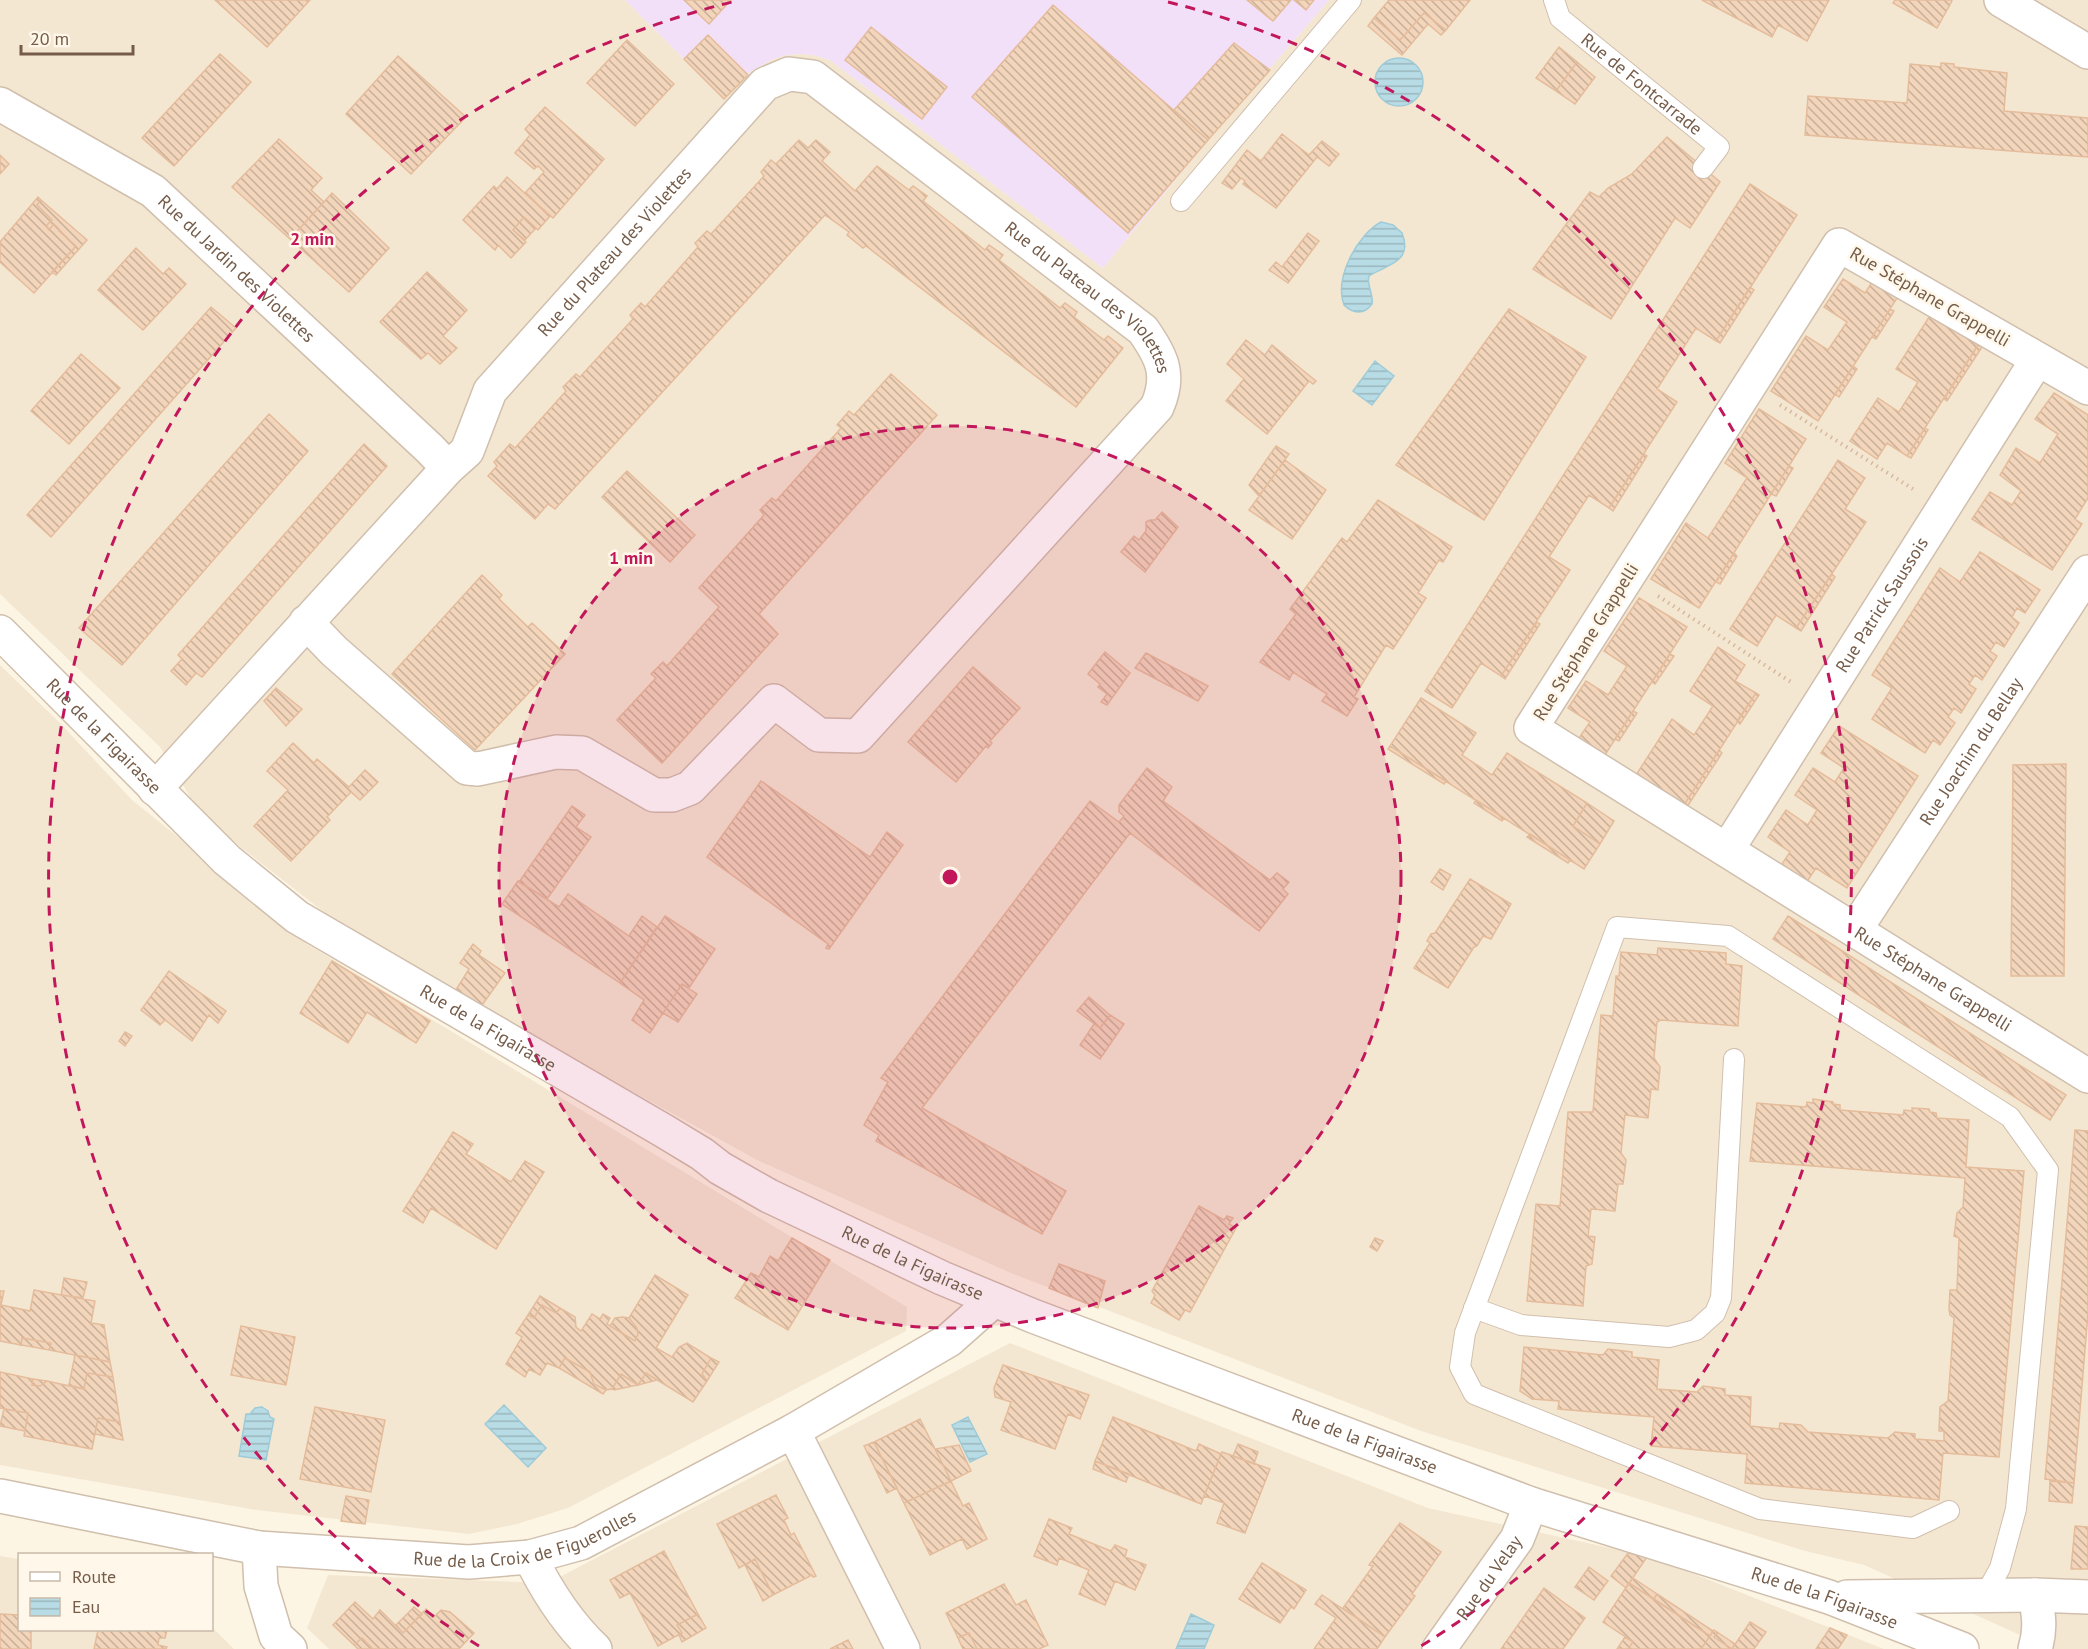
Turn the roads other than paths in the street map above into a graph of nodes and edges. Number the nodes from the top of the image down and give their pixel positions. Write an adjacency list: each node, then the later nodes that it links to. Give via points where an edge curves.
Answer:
1 (1351, 0): 7 (lane)
2 (1554, 0): 6 (lane, Rue de Fontcarrade, via 1560,18 1719,147)
3 (2001, 0): 4 (street)
4 (2088, 52)
5 (0, 104): 10 (street, Rue du Jardin des Violettes, via 153,191)
6 (1703, 168)
7 (1181, 201)
8 (2037, 360): 9 (street, Rue Stéphane Grappelli); 15 (street, Rue Patrick Saussois); 15 (street, Rue Stéphane Grappelli, via 1839,245 1531,728)
9 (2088, 388)
10 (448, 468): 12 (street, Rue du Plateau des Violettes); 12 (street, Rue du Plateau des Violettes, via 467,451 490,391 765,84 789,74 813,77 1143,330 1162,365 1164,390 1157,407 858,736 819,735 774,701 690,788 672,795 654,795 582,753 556,752 467,768)
11 (2088, 572): 16 (street, Rue Joachim du Bellay)
12 (306, 622): 14 (street, Rue du Plateau des Violettes)
13 (0, 632): 14 (street, Rue de la Figairasse)
14 (155, 789): 19 (street, Rue de la Figairasse, via 227,860 297,917 769,1196)
15 (1727, 850): 16 (street, Rue Stéphane Grappelli)
16 (1855, 930): 18 (street, Rue Stéphane Grappelli)
17 (1734, 1059): 20 (lane, via 1721,1298 1715,1313 1696,1330 1669,1337 1521,1325)
18 (2088, 1076)
19 (994, 1300): 21 (street, Rue de la Croix de Figuerolles, via 949,1340); 23 (street, Rue de la Figairasse)
20 (1474, 1308): 24 (lane, via 1460,1367 1474,1394 1760,1509 1912,1528); 28 (lane, via 1617,927 1728,936 2010,1117 2048,1170 2016,1509 2000,1568)
21 (793, 1431): 26 (street, Rue de la Croix de Figuerolles, via 581,1543); 33 (street)
22 (0, 1496): 25 (street, Rue de la Croix de Figuerolles)
23 (1531, 1504): 29 (street, Rue de la Figairasse); 34 (street, Rue du Velay, via 1517,1539)
24 (1949, 1511)
25 (259, 1548): 26 (street, Rue de la Croix de Figuerolles, via 469,1562); 31 (street, via 261,1586 276,1636)
26 (530, 1557): 32 (street, via 556,1604)
27 (2035, 1595): 28 (street); 30 (street); 37 (street, via 2040,1634)
28 (1984, 1596): 29 (street); 36 (street, via 1972,1611 1969,1628)
29 (1829, 1597): 35 (street, Rue de la Figairasse)
30 (2088, 1597)
31 (290, 1649)
32 (595, 1649)
33 (903, 1649)
34 (1439, 1649)
35 (1962, 1649)
36 (1973, 1649)
37 (2035, 1649)

